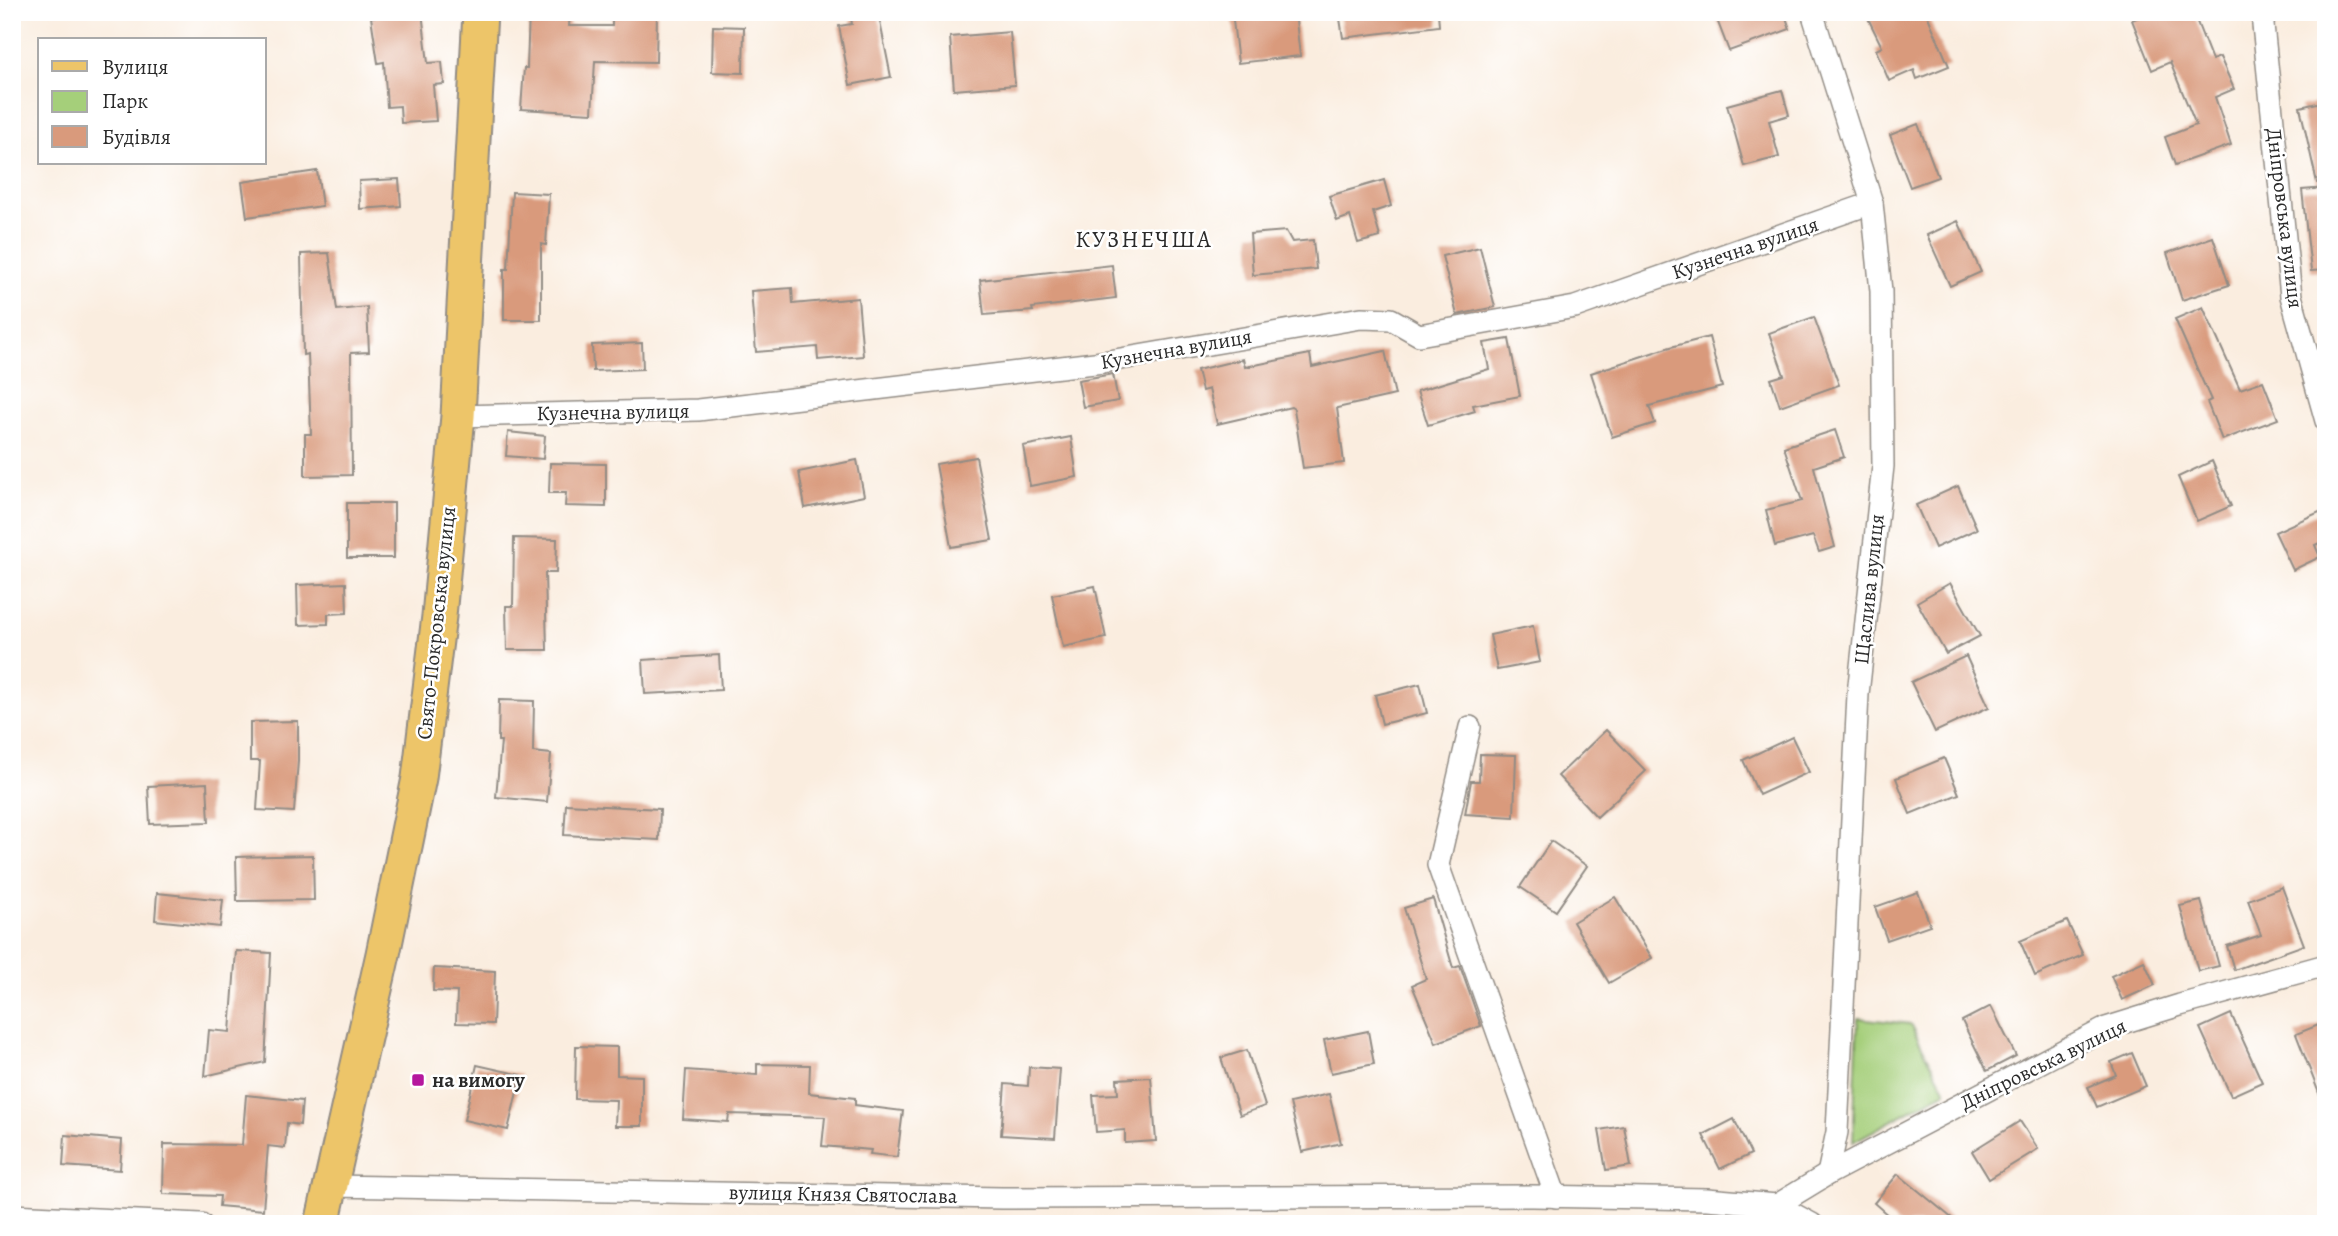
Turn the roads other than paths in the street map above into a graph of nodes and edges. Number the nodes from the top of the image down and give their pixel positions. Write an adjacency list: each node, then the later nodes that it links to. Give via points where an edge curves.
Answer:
1 (480, 12): 5 (main road, Свято-Покровська вулиця)
2 (1812, 12): 4 (street, Щаслива вулиця)
3 (2263, 12): 6 (street, Дніпровська вулиця, via 2291,296)
4 (1871, 203): 5 (street, Кузнечна вулиця, via 1575,307 1419,335 1391,319 1361,317 1103,362 698,410); 9 (street, Щаслива вулиця, via 1881,291 1883,466 1858,694 1837,1132)
5 (458, 416): 10 (main road, Свято-Покровська вулиця, via 419,778)
6 (2326, 421)
7 (1470, 727): 11 (street, via 1438,864)
8 (2326, 965): 9 (street, Дніпровська вулиця, via 2106,1028)
9 (1828, 1174): 12 (street, Дніпровська вулиця)
10 (331, 1186): 11 (street, вулиця Князя Святослава, via 1002,1198); 15 (main road, Свято-Покровська вулиця)
11 (1556, 1197): 12 (street, вулиця Князя Святослава)
12 (1777, 1205): 16 (street, вулиця Князя Святослава)
13 (12, 1214): 14 (street)
14 (201, 1224)
15 (322, 1224)
16 (1812, 1224)

